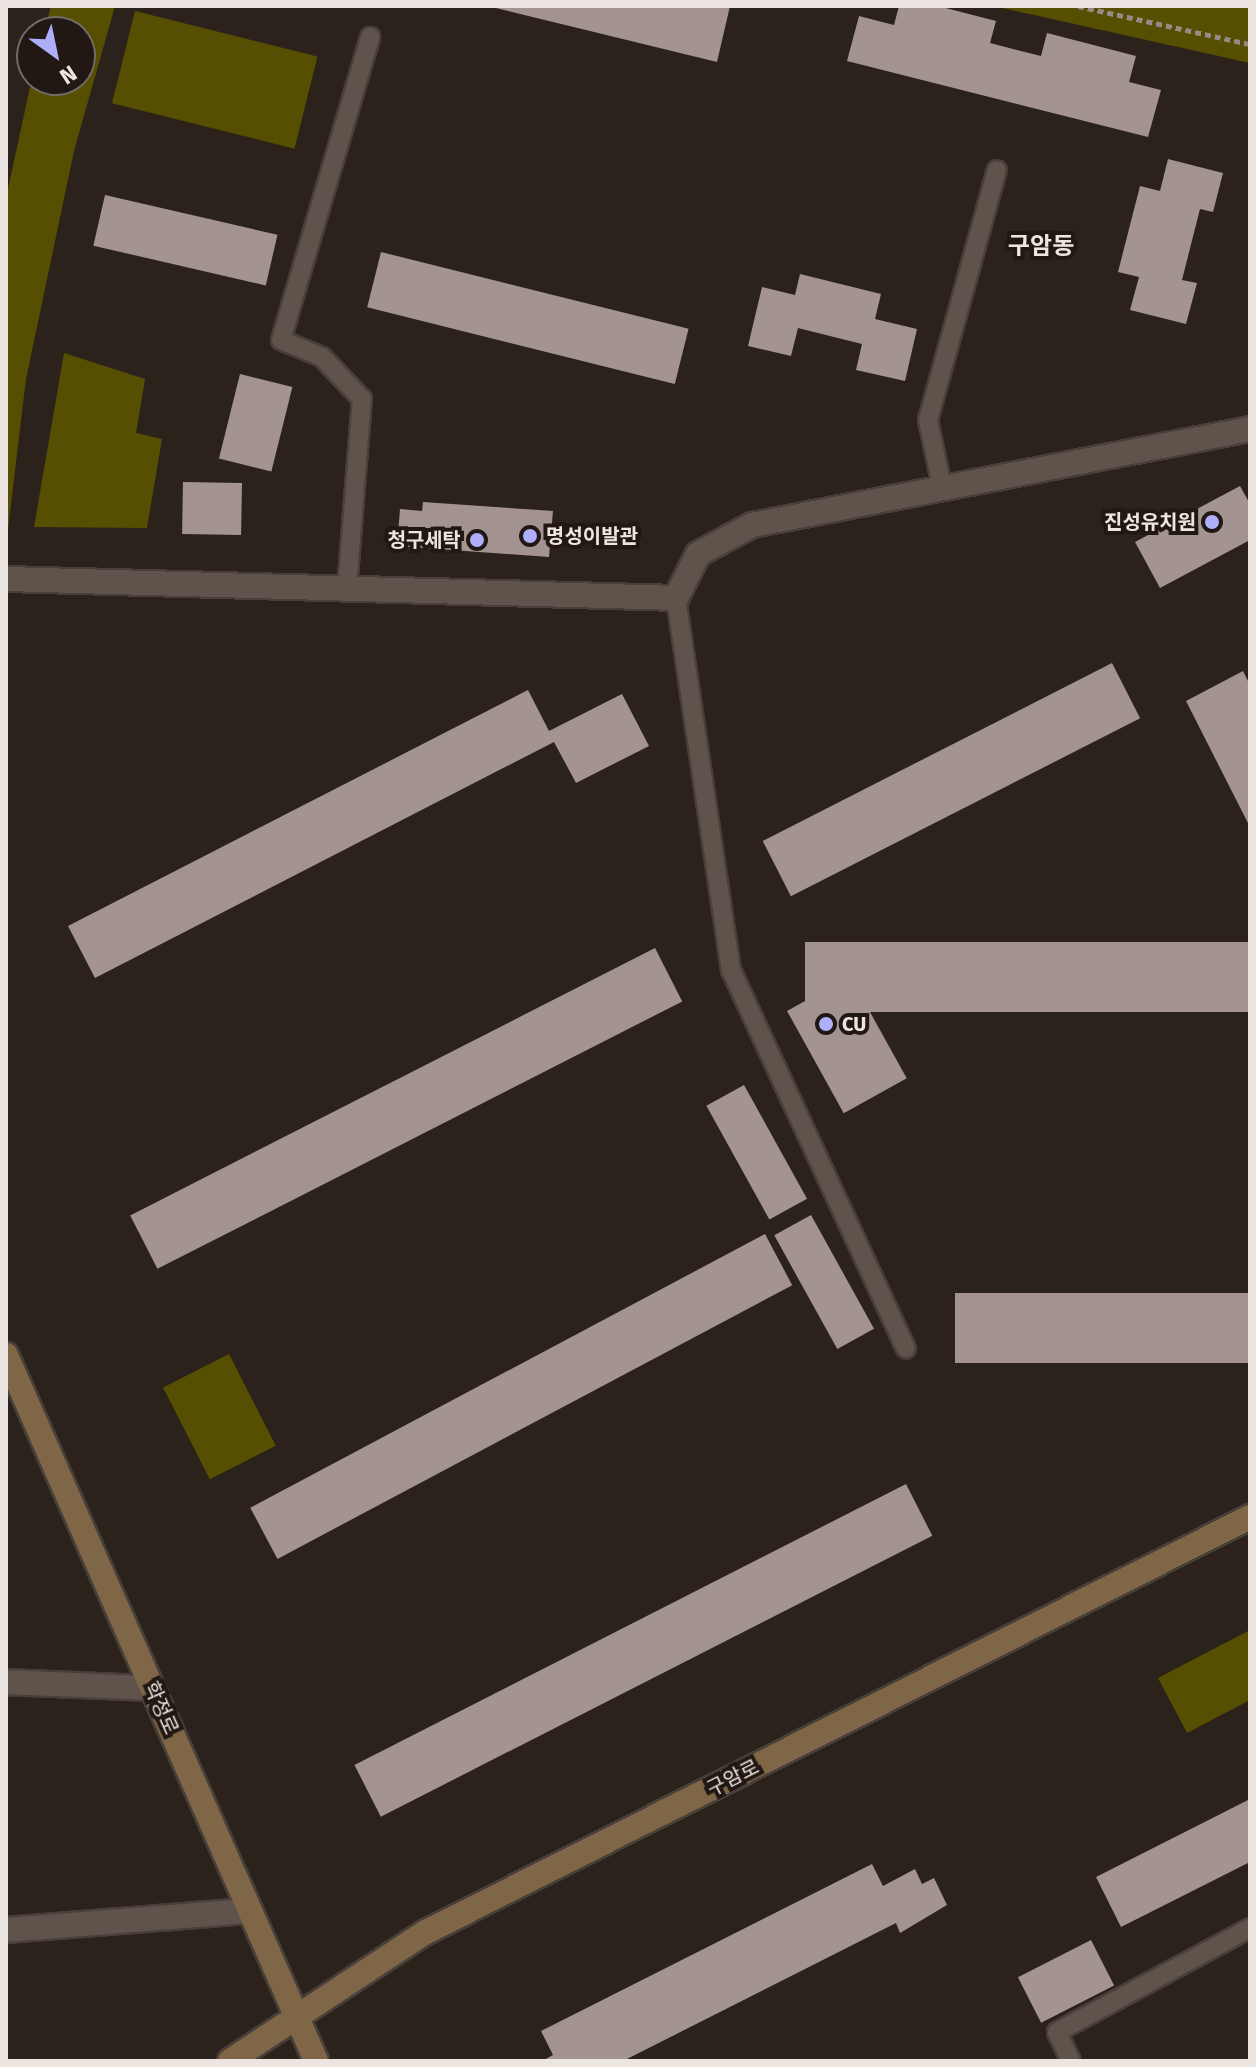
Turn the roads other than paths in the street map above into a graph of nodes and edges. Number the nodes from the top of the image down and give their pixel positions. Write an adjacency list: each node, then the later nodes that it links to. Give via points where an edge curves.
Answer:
1 (370, 37): 6 (lane, via 281,340 322,357 362,399)
2 (997, 170): 4 (lane, via 928,420)
3 (1250, 429): 4 (street)
4 (942, 487): 7 (street, via 752,525 698,554)
5 (6, 579): 6 (street)
6 (347, 589): 7 (street)
7 (676, 598): 8 (lane, via 731,970)
8 (906, 1348)
9 (6, 1355): 12 (main road, 학정로)
10 (1250, 1517): 16 (main road, 구암로, via 426,1932)
11 (6, 1682): 12 (street)
12 (152, 1688): 13 (main road, 학정로)
13 (249, 1911): 15 (street); 16 (main road, 학정로)
14 (1250, 1928): 19 (lane, via 1057,2032)
15 (6, 1930)
16 (296, 2017): 17 (main road, 구암로); 18 (main road, 학정로)
17 (230, 2061)
18 (316, 2061)
19 (1071, 2061)

